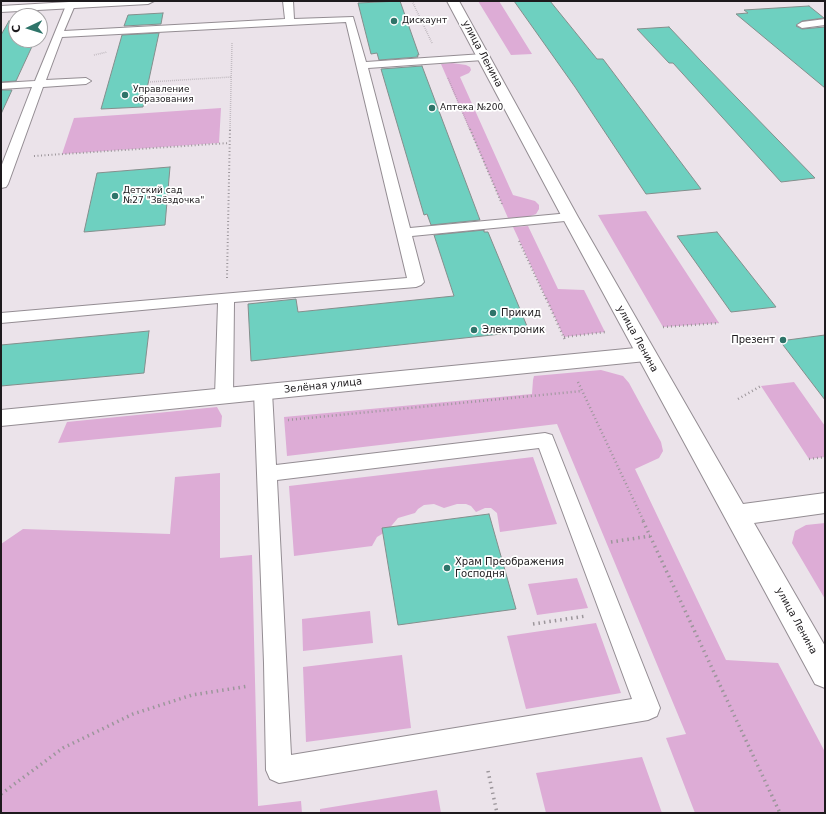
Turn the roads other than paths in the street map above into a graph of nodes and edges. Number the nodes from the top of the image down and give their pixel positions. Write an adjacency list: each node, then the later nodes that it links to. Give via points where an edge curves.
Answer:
1 (148, 1): 4 (main road)
2 (288, 1): 6 (lane)
3 (453, 1): 10 (main road, улица Ленина)
4 (70, 5): 5 (main road); 9 (lane)
5 (1, 9)
6 (290, 22): 9 (lane); 11 (lane, via 350,19)
7 (825, 22): 8 (lane)
8 (802, 25)
9 (58, 34): 13 (lane)
10 (483, 57): 11 (lane); 16 (main road, улица Ленина)
11 (363, 65): 17 (lane)
12 (86, 81): 13 (lane)
13 (38, 84): 14 (lane); 15 (lane)
14 (1, 86)
15 (1, 184)
16 (570, 217): 17 (lane); 20 (main road, улица Ленина)
17 (403, 233): 18 (lane, via 416,282)
18 (226, 298): 19 (lane); 22 (lane)
19 (1, 318)
20 (646, 354): 21 (main road, Зелёная улица); 26 (main road, улица Ленина)
21 (263, 392): 22 (main road, Зелёная улица); 24 (lane)
22 (224, 396): 23 (main road, Зелёная улица)
23 (1, 418)
24 (267, 474): 24 (lane, via 545,440 648,708 279,770)
25 (825, 503): 26 (main road)
26 (736, 515): 27 (main road, улица Ленина)
27 (825, 674)

